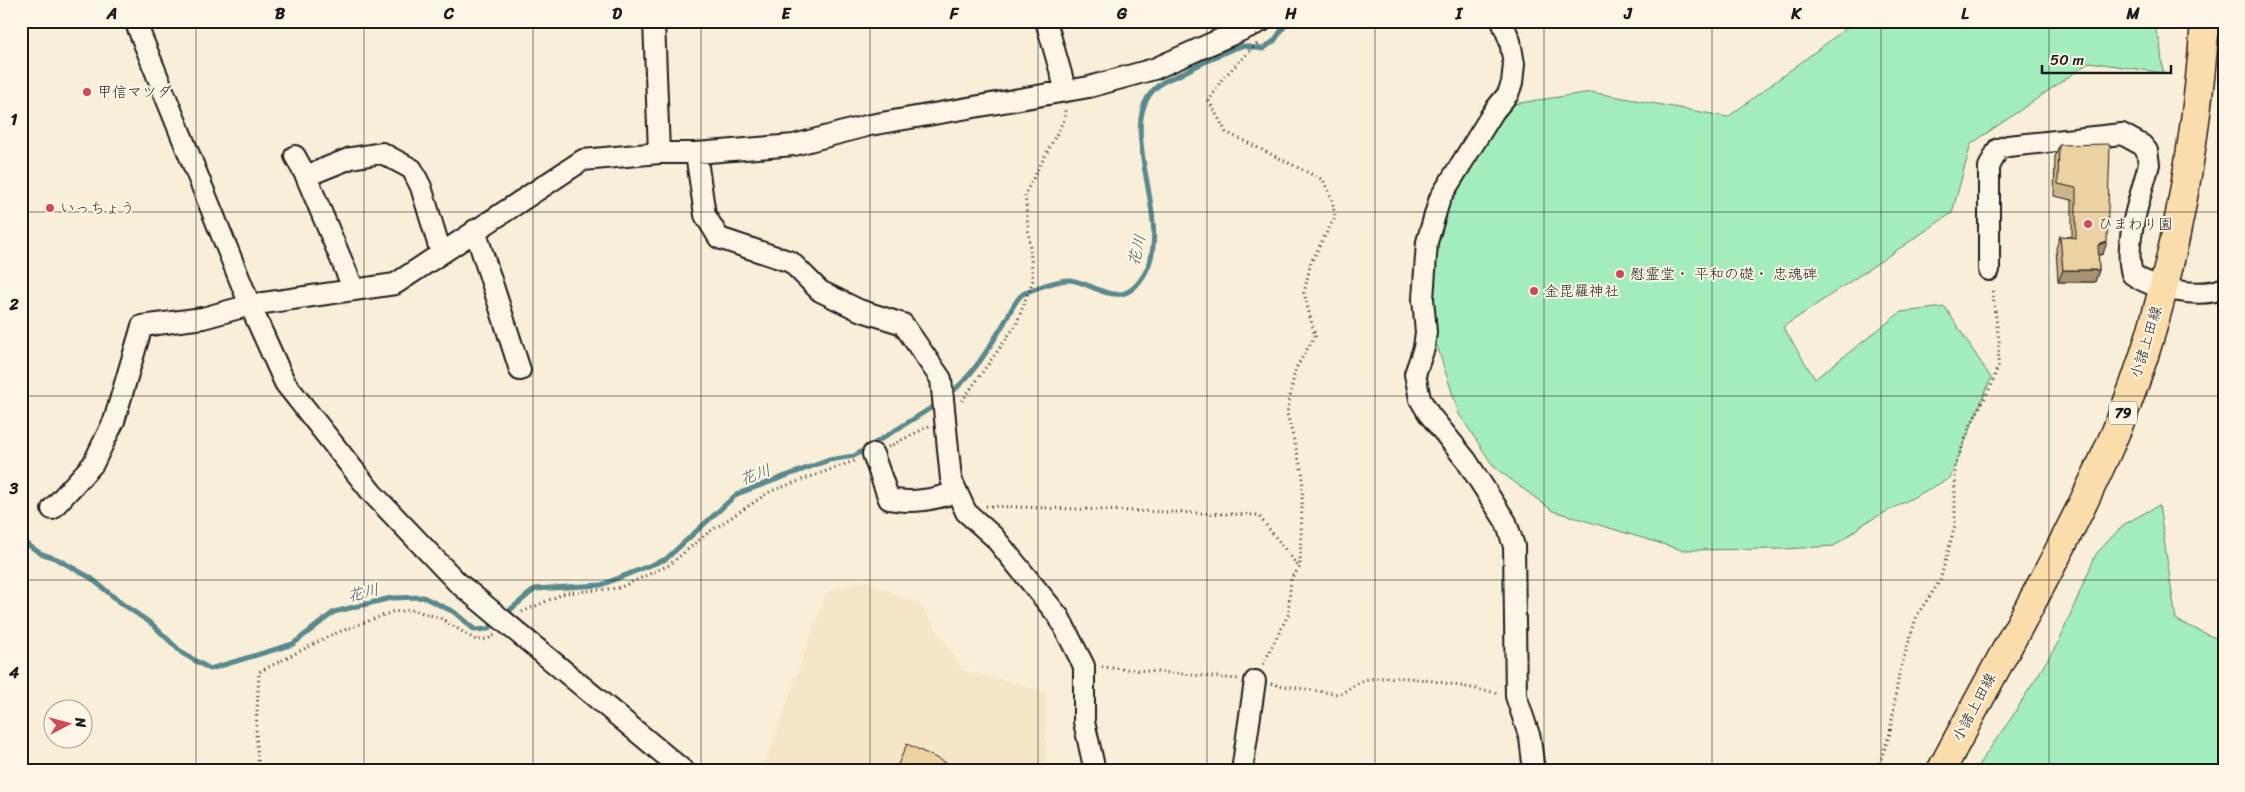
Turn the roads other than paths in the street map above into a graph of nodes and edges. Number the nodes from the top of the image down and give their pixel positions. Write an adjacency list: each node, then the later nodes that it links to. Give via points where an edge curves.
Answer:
1 (135, 21): 18 (street)
2 (654, 21): 8 (street)
3 (1046, 21): 7 (street)
4 (1502, 21): 27 (street, via 1514,64 1512,83 1440,198 1427,242 1424,348 1415,374 1420,399 1484,487 1512,538 1516,696 1530,738)
5 (2205, 21): 15 (main road, 小諸上田線 / 79, via 2195,125)
6 (1261, 31): 7 (street, via 1154,69)
7 (1066, 91): 9 (street, via 870,125 794,145)
8 (659, 153): 9 (street); 12 (street, via 583,160)
9 (696, 153): 21 (street, via 705,216 720,238 791,262 820,291 859,310 902,324 941,379 951,479)
10 (295, 156): 11 (street)
11 (306, 176): 13 (street, via 351,158 382,153 412,169 421,187); 17 (street)
12 (475, 230): 13 (street); 19 (street)
13 (441, 253): 17 (street, via 395,284)
14 (1989, 270): 15 (street, via 1989,167 1998,150 2008,146 2122,134 2142,145 2149,164 2130,242 2132,274)
15 (2163, 288): 16 (street, via 2195,292); 28 (main road, 小諸上田線 / 79, via 2131,391 2108,451)
16 (2224, 288)
17 (354, 290): 18 (street)
18 (250, 305): 22 (street, via 203,318 142,326 114,421 93,464); 24 (street, via 285,382 372,492 457,582)
19 (520, 370)
20 (873, 454): 21 (street, via 889,500)
21 (960, 499): 25 (street, via 966,512 994,537 1059,617 1084,666 1084,722)
22 (52, 509)
23 (1255, 681): 26 (street)
24 (684, 771)
25 (1095, 771)
26 (1242, 771)
27 (1534, 771)
28 (1942, 771)

